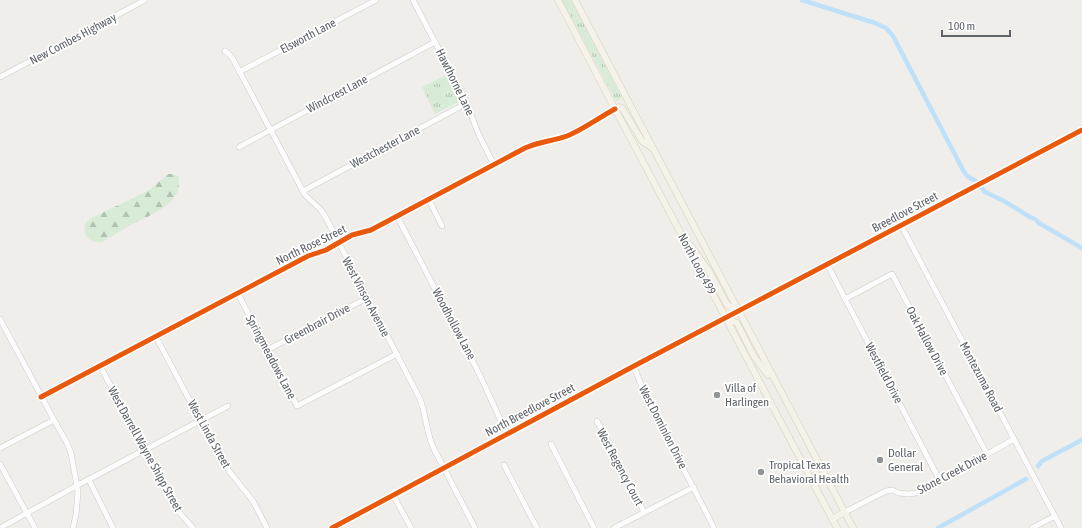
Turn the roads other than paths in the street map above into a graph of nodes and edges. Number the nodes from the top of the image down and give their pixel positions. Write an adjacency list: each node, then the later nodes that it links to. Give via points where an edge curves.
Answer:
1 (146, 0): 9 (street, New Combes Highway)
2 (376, 0): 8 (street, Elsworth Lane)
3 (413, 0): 6 (street, Hawthorne Lane)
4 (558, 0): 11 (main road, North Loop 499)
5 (575, 0): 15 (main road, North Loop 499)
6 (435, 42): 10 (street, Hawthorne Lane); 12 (street, Windcrest Lane)
7 (225, 51): 8 (street, West Vinson Avenue)
8 (239, 72): 12 (street, West Vinson Avenue)
9 (0, 77)
10 (467, 103): 16 (street, Hawthorne Lane); 17 (street, Westchester Lane)
11 (615, 109): 15 (main road, via 622,108 642,141); 16 (street, North Rose Street, via 570,135 533,144); 22 (main road, North Loop 499)
12 (270, 130): 14 (street, Windcrest Lane); 17 (street, West Vinson Avenue)
13 (1082, 130): 21 (street, Breedlove Street)
14 (239, 146)
15 (652, 148): 28 (main road, North Loop 499)
16 (494, 165): 18 (street, North Rose Street)
17 (303, 191): 23 (street, West Vinson Avenue, via 321,210)
18 (429, 200): 19 (street, North Rose Street); 20 (street)
19 (397, 216): 23 (street, North Rose Street, via 372,230 352,235); 42 (street, Woodhollow Lane, via 484,383)
20 (442, 226)
21 (900, 226): 24 (street, Breedlove Street); 43 (street, Montezuma Road)
22 (682, 237): 28 (main road, via 709,271 727,305); 29 (main road, North Loop 499)
23 (339, 243): 25 (street, North Rose Street, via 308,256); 26 (street, West Vinson Avenue)
24 (827, 264): 27 (street, Westfield Drive); 28 (street, Breedlove Street)
25 (238, 294): 31 (street, North Rose Street); 32 (street, Springmeadows Lane)
26 (367, 298): 32 (street, Greenbrair Drive); 33 (street, West Vinson Avenue)
27 (845, 299): 47 (street, Oak Hallow Drive, via 892,274); 52 (street, Westfield Drive)
28 (738, 311): 29 (street, North Breedlove Street); 36 (main road, North Loop 499)
29 (725, 318): 35 (street, North Breedlove Street); 36 (main road, via 737,323 753,355); 60 (main road, North Loop 499)
30 (0, 319): 37 (street)
31 (156, 337): 34 (street, North Rose Street); 40 (street, West Linda Street)
32 (267, 350): 33 (street, Springmeadows Lane, via 297,406)
33 (396, 354): 50 (street, West Vinson Avenue, via 420,399 431,442)
34 (100, 366): 37 (street, North Rose Street); 46 (street, West Darrell Wayne Shipp Street)
35 (634, 366): 42 (street, North Breedlove Street); 54 (street, West Dominion Drive, via 650,407)
36 (779, 389): 57 (main road, North Loop 499)
37 (41, 397): 39 (street)
38 (228, 406): 40 (street)
39 (54, 420): 45 (street); 53 (street, via 71,453)
40 (201, 421): 46 (street); 66 (street, West Linda Street, via 222,461 253,501)
41 (597, 421): 56 (street, West Regency Court)
42 (507, 434): 50 (street, North Breedlove Street)
43 (1014, 440): 47 (street, Stone Creek Drive); 59 (street, Montezuma Road)
44 (551, 444): 71 (street)
45 (0, 448)
46 (146, 450): 51 (street); 65 (street, West Darrell Wayne Shipp Street, via 177,510)
47 (987, 454): 52 (street, Stone Creek Drive)
48 (0, 464): 58 (street)
49 (504, 465): 70 (street)
50 (444, 468): 55 (street, North Breedlove Street); 69 (street, West Vinson Avenue)
51 (89, 480): 53 (street); 64 (street)
52 (940, 481): 57 (street, Stone Creek Drive, via 916,493 899,493 892,490)
53 (78, 485): 58 (street); 63 (street)
54 (694, 487): 56 (street); 73 (street, West Dominion Drive)
55 (393, 495): 67 (street, North Breedlove Street); 68 (street)
56 (644, 512): 72 (street)
57 (845, 512): 60 (main road); 75 (main road, North Loop 499)
58 (27, 513): 61 (street); 62 (street)
59 (1055, 516): 76 (street); 77 (street, Montezuma Road)
60 (832, 519): 74 (main road, North Loop 499)
61 (0, 528)
62 (35, 528)
63 (73, 528)
64 (114, 528)
65 (194, 528)
66 (267, 528)
67 (332, 528)
68 (411, 528)
69 (475, 528)
70 (536, 528)
71 (594, 528)
72 (614, 528)
73 (714, 528)
74 (837, 528)
75 (853, 528)
76 (1032, 528)
77 (1061, 528)

